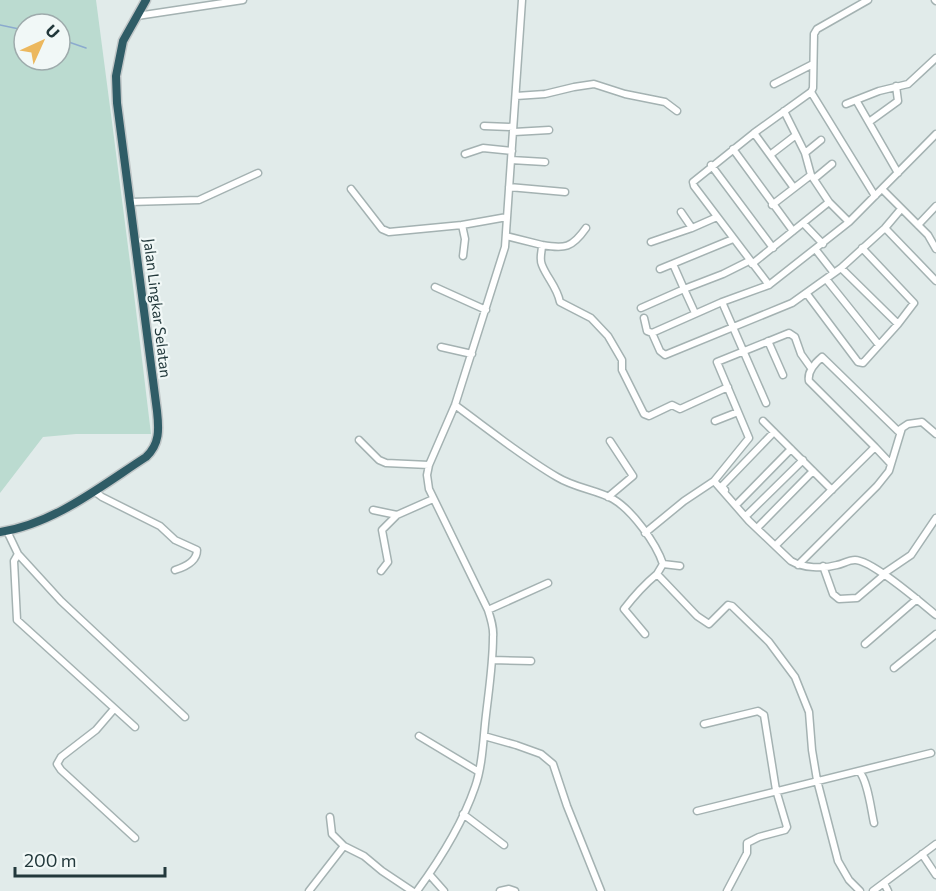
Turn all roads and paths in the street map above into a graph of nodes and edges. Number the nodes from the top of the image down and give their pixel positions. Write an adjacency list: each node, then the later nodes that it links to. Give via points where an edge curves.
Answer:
1 (146, 0): 5 (highway, Jalan Lingkar Selatan)
2 (243, 0): 5 (street)
3 (522, 0): 11 (street)
4 (868, 0): 7 (street, via 816,31)
5 (137, 16): 42 (highway, Jalan Lingkar Selatan, via 123,41 116,76)
6 (936, 58): 9 (street, via 908,84)
7 (813, 64): 8 (street); 10 (street)
8 (774, 84)
9 (896, 86): 12 (street); 16 (street, via 898,101)
10 (811, 92): 15 (street); 41 (street)
11 (516, 96): 14 (street, via 594,84 664,102); 18 (street)
12 (856, 100): 13 (street); 16 (street)
13 (846, 104)
14 (677, 111)
15 (784, 111): 20 (street); 22 (street)
16 (869, 122): 34 (street)
17 (484, 126): 18 (street)
18 (514, 129): 19 (street); 25 (street)
19 (549, 130)
20 (754, 133): 24 (street); 28 (street)
21 (936, 134): 34 (street)
22 (796, 135): 26 (street); 28 (street)
23 (821, 140): 26 (street)
24 (733, 149): 32 (street); 44 (street)
25 (512, 152): 27 (street, via 483,148); 29 (street)
26 (805, 153): 35 (street)
27 (465, 154)
28 (770, 154): 37 (street)
29 (511, 160): 30 (street); 36 (street)
30 (545, 162)
31 (832, 164): 35 (street)
32 (711, 165): 49 (street, via 693,184); 63 (street)
33 (258, 173): 42 (street, via 199,200)
34 (898, 173): 39 (street)
35 (812, 177): 37 (street); 43 (street)
36 (509, 187): 40 (street); 48 (street)
37 (794, 188): 44 (street)
38 (351, 189): 52 (street, via 385,231)
39 (882, 189): 41 (street); 46 (street)
40 (565, 192)
41 (875, 196): 50 (street)
42 (130, 202): 115 (highway, Jalan Lingkar Selatan, via 159,428 157,442 146,457)
43 (830, 202): 50 (street); 51 (street)
44 (772, 205): 57 (street)
45 (936, 206): 53 (street)
46 (901, 208): 53 (street); 56 (street)
47 (681, 212): 55 (street)
48 (507, 216): 52 (street); 58 (street)
49 (717, 217): 55 (street); 59 (street)
50 (849, 222): 61 (street)
51 (803, 223): 57 (street); 61 (street)
52 (462, 225): 67 (street)
53 (918, 225): 65 (street)
54 (585, 228): 62 (street, via 576,242 561,248)
55 (692, 228): 60 (street)
56 (885, 228): 64 (street); 74 (street)
57 (793, 231): 63 (street)
58 (506, 237): 62 (street); 83 (street)
59 (733, 239): 68 (street); 69 (street)
60 (651, 242)
61 (823, 244): 66 (street)
62 (542, 245): 96 (street, via 542,266 561,304 591,318 608,336 644,414 649,416 672,405 680,409)
63 (773, 248): 68 (street)
64 (862, 248): 70 (street); 86 (street, via 914,303)
65 (936, 249)
66 (816, 250): 73 (street); 77 (street)
67 (462, 256)
68 (751, 263): 77 (street); 79 (street)
69 (673, 264): 71 (street); 79 (street)
70 (841, 268): 73 (street); 86 (street)
71 (660, 269)
72 (936, 270): 74 (street)
73 (834, 273): 75 (street)
74 (930, 276): 76 (street)
75 (826, 279): 80 (street); 90 (street)
76 (936, 281)
77 (769, 285): 81 (street)
78 (435, 287): 83 (street)
79 (684, 289): 82 (street); 84 (street)
80 (807, 294): 87 (street); 90 (street, via 860,363)
81 (722, 302): 84 (street); 87 (street)
82 (641, 308)
83 (486, 310): 93 (street)
84 (696, 314): 88 (street)
85 (644, 318): 88 (street, via 647,332)
86 (898, 324): 90 (street)
87 (733, 327): 88 (street, via 665,355); 92 (street)
88 (652, 333)
89 (768, 341): 92 (street); 94 (street, via 789,333); 95 (street)
90 (879, 345)
91 (441, 346): 93 (street)
92 (743, 351): 96 (street, via 717,362); 97 (street)
93 (472, 354): 98 (street)
94 (811, 368): 102 (street, via 822,357 898,431); 107 (street, via 809,381)
95 (783, 375)
96 (728, 387): 99 (street)
97 (766, 404)
98 (455, 405): 111 (street); 116 (street, via 557,478)
99 (738, 412): 100 (street); 113 (street, via 749,438)
100 (715, 421)
101 (763, 421): 103 (street)
102 (902, 428): 104 (street, via 922,422); 110 (street)
103 (774, 432): 108 (street); 118 (street, via 722,486)
104 (936, 434)
105 (359, 440): 111 (street, via 386,463)
106 (610, 441): 116 (street, via 633,476)
107 (875, 447): 110 (street); 114 (street)
108 (791, 449): 109 (street); 118 (street)
109 (803, 460): 112 (street); 120 (street)
110 (890, 463): 129 (street, via 889,471 877,486)
111 (429, 465): 117 (street, via 427,482)
112 (813, 471): 114 (street); 123 (street)
113 (714, 481): 125 (street); 126 (street)
114 (832, 490): 126 (street)
115 (94, 491): 124 (highway, Jalan Lingkar Selatan, via 28,527); 132 (street, via 197,550 187,566)
116 (608, 497): 125 (street, via 623,507)
117 (433, 498): 121 (street); 138 (street)
118 (738, 503): 120 (street)
119 (374, 510): 121 (street)
120 (748, 514): 123 (street)
121 (397, 515): 133 (street, via 382,530 388,562)
122 (936, 518): 135 (street, via 911,555)
123 (759, 526): 126 (street)
124 (3, 532): 127 (street)
125 (645, 533): 128 (street)
126 (776, 545): 129 (street)
127 (18, 554): 146 (street, via 14,561 17,620); 147 (street, via 56,596)
128 (663, 564): 130 (street); 134 (street)
129 (798, 565): 131 (street)
130 (680, 566)
131 (823, 566): 135 (street, via 857,560); 135 (street, via 833,594 839,599 857,597)
132 (175, 570)
133 (381, 571)
134 (657, 574): 140 (street, via 624,609); 155 (street, via 705,623 713,622 724,608 732,606 783,659 809,712)
135 (884, 575): 137 (street)
136 (548, 583): 138 (street)
137 (917, 599): 139 (street); 142 (street)
138 (488, 610): 143 (street, via 493,628)
139 (936, 615)
140 (645, 634)
141 (936, 634): 145 (street)
142 (865, 644)
143 (492, 660): 144 (street); 151 (street)
144 (531, 661)
145 (894, 668)
146 (114, 709): 149 (street); 161 (street, via 57,764)
147 (184, 717)
148 (704, 724): 156 (street, via 763,712)
149 (135, 727)
150 (419, 736): 154 (street)
151 (484, 736): 154 (street); 175 (street, via 541,754 553,764)
152 (931, 753): 153 (street)
153 (859, 771): 155 (street); 160 (street)
154 (479, 772): 158 (street)
155 (818, 780): 156 (street); 177 (street, via 838,861)
156 (776, 790): 157 (street); 176 (street, via 787,829 747,843 747,853)
157 (697, 811)
158 (463, 814): 163 (street); 166 (street)
159 (330, 817): 164 (street, via 332,834)
160 (874, 824)
161 (135, 838)
162 (936, 844): 165 (street)
163 (504, 845)
164 (344, 846): 169 (street); 170 (street)
165 (922, 854): 167 (street); 168 (street)
166 (429, 874): 171 (street); 172 (street)
167 (936, 875)
168 (884, 883): 178 (street); 179 (street)
169 (309, 891)
170 (412, 891)
171 (417, 891)
172 (444, 891)
173 (500, 891): 174 (street)
174 (514, 891)
175 (601, 891)
176 (727, 891)
177 (860, 891)
178 (873, 891)
179 (888, 891)

